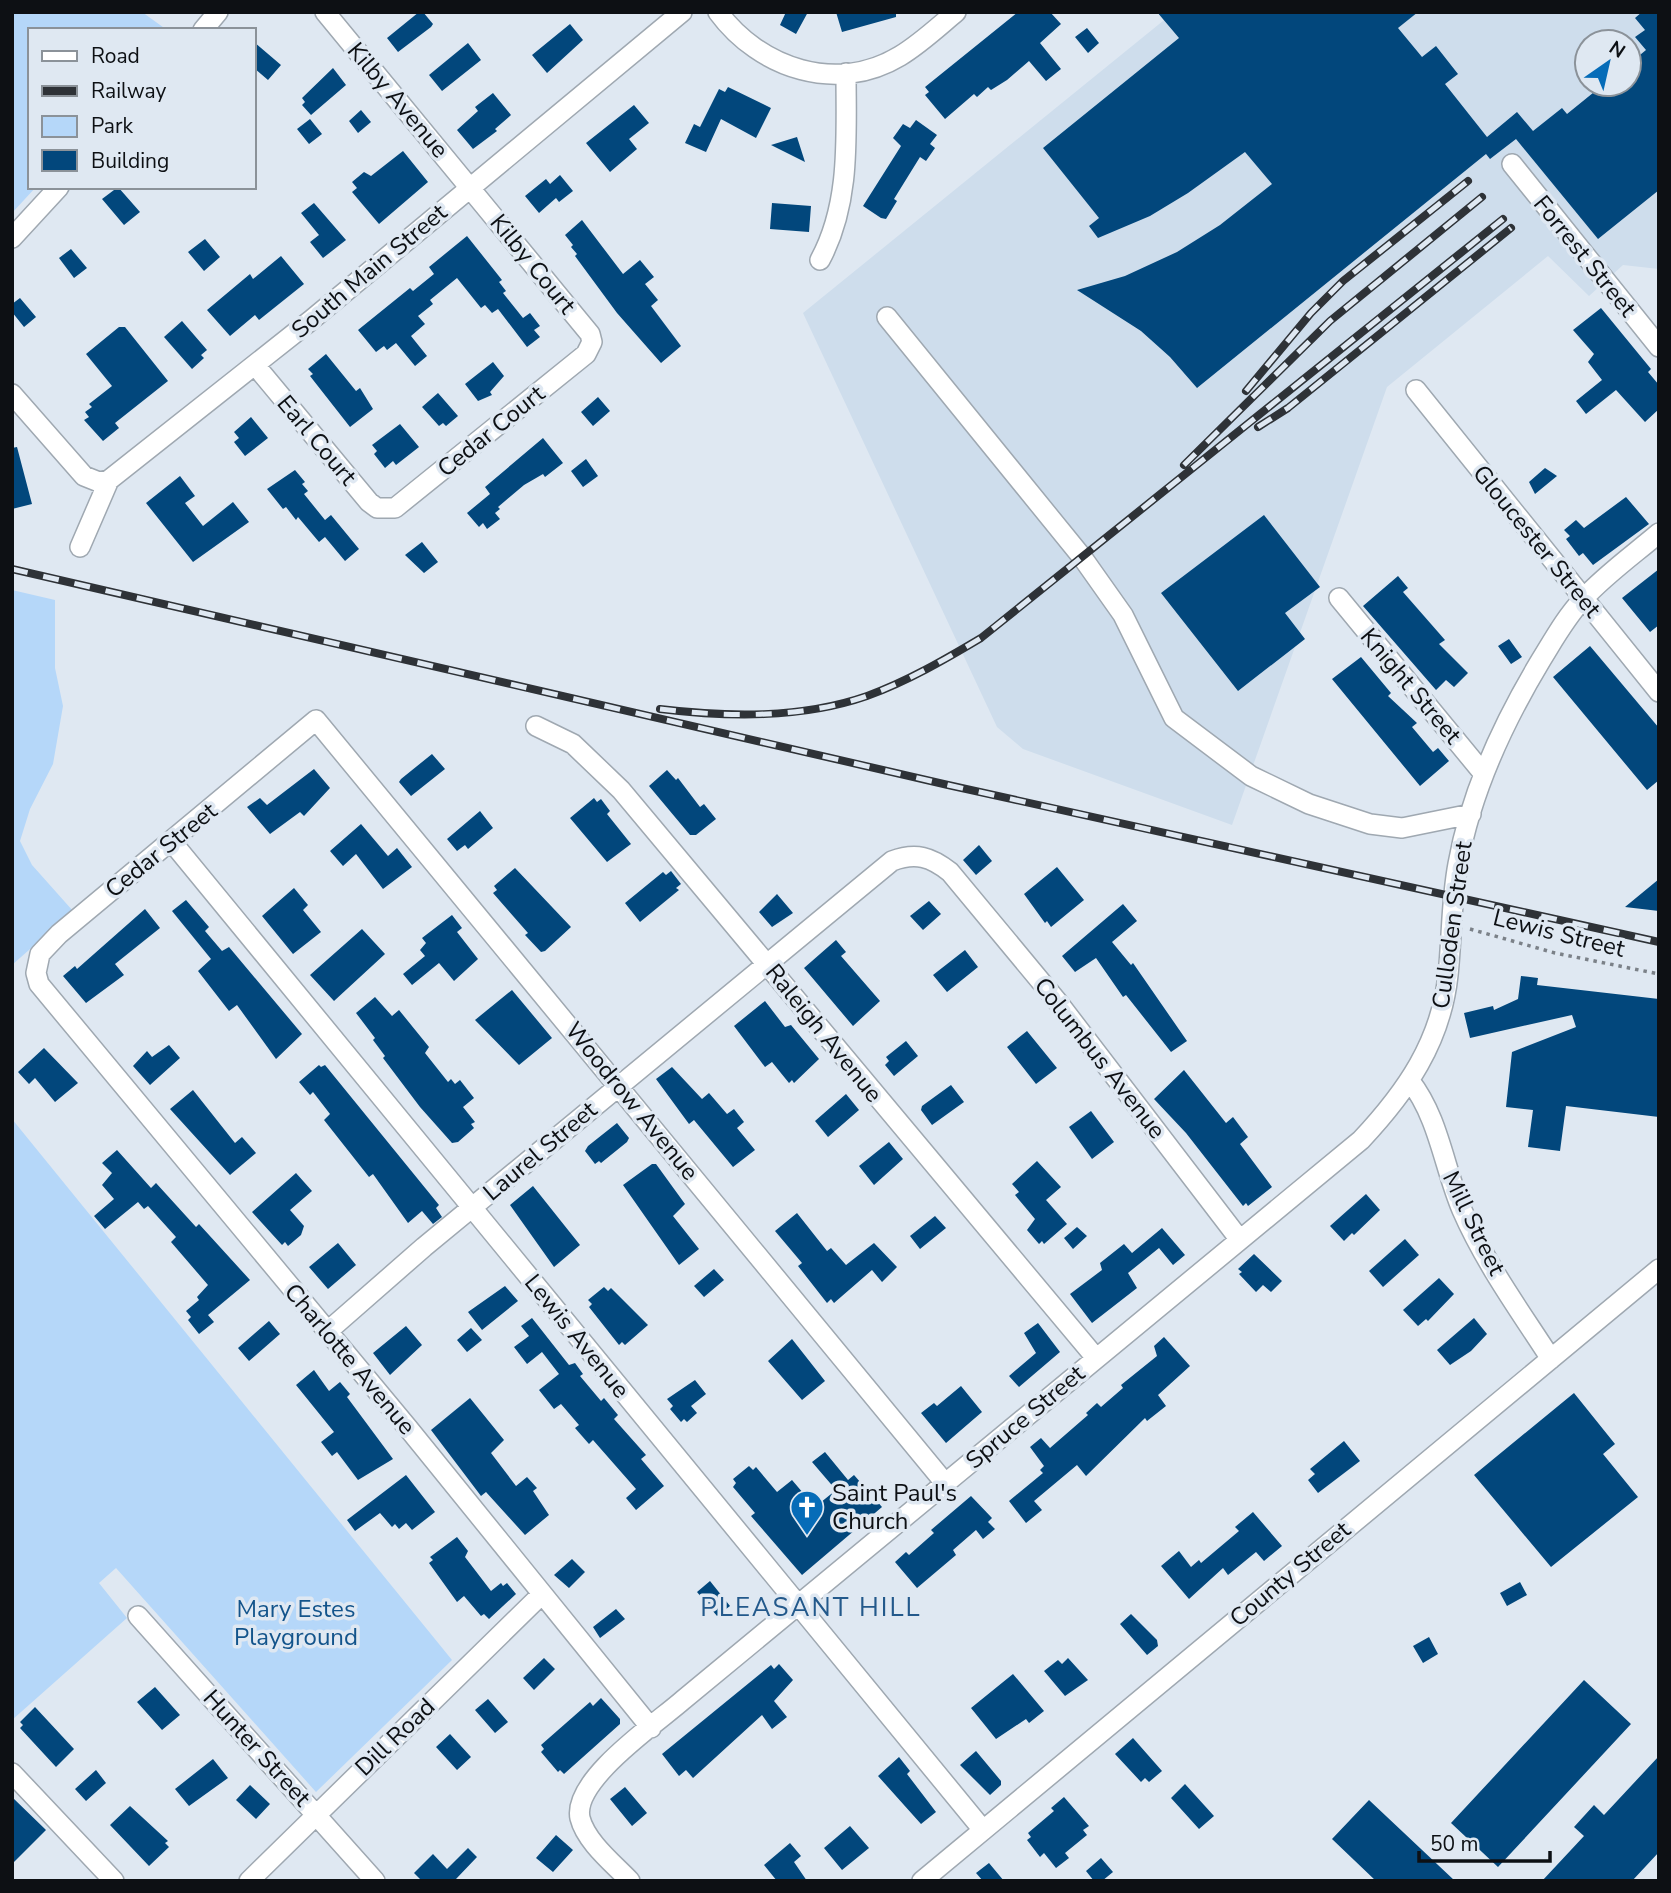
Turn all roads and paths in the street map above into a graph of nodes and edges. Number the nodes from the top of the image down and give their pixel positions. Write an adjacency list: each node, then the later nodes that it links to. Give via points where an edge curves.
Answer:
1 (218, 12): 6 (street)
2 (325, 12): 9 (street, Kilby Avenue)
3 (682, 12): 9 (street, South Main Street)
4 (718, 12): 7 (street, via 743,41 780,65 821,74)
5 (956, 12): 7 (street, via 900,56)
6 (205, 28)
7 (846, 73): 12 (street, via 840,205)
8 (1512, 164): 15 (street, Forrest Street)
9 (470, 187): 14 (street, Kilby Court); 16 (street, South Main Street)
10 (57, 189): 11 (street)
11 (12, 238)
12 (820, 260)
13 (887, 317): 29 (street, via 1082,556 1123,615 1174,718 1251,776 1309,804 1370,824 1402,828)
14 (592, 342): 20 (street, Cedar Court, via 586,354 453,462 395,508)
15 (1659, 347)
16 (255, 365): 19 (street, South Main Street); 20 (street, Earl Court, via 369,502)
17 (1416, 390): 24 (street, Gloucester Street)
18 (12, 394): 19 (street, via 84,476 99,482)
19 (109, 480): 22 (street, South Main Street)
20 (383, 509)
21 (1659, 533): 24 (street, Culloden Street)
22 (80, 548)
23 (1339, 598): 28 (street, Knight Street)
24 (1583, 598): 25 (street, Gloucester Street); 28 (street, Culloden Street, via 1513,706)
25 (1659, 692)
26 (316, 720): 30 (street, Cedar Street); 37 (street, Woodrow Avenue)
27 (536, 726): 33 (street, Raleigh Avenue, via 592,759)
28 (1483, 773): 29 (street, Culloden Street)
29 (1471, 814): 32 (street, Culloden Street, via 1458,863)
30 (172, 842): 35 (street, Cedar Street, via 40,954 36,973); 38 (street, Lewis Avenue)
31 (957, 880): 33 (street, Laurel Street, via 934,859 919,855 892,861); 39 (street, Columbus Avenue, via 1057,1001)
32 (1451, 924): 34 (path, Lewis Street, via 1555,953); 36 (street, Culloden Street, via 1438,1024)
33 (767, 963): 37 (street, Laurel Street); 42 (street, Raleigh Avenue)
34 (1659, 974)
35 (47, 993): 41 (street, Charlotte Avenue)
36 (1410, 1081): 39 (street, Spruce Street, via 1361,1140); 43 (street, Mill Street, via 1431,1114 1474,1234)
37 (620, 1086): 38 (street, Laurel Street); 44 (street, Woodrow Avenue)
38 (472, 1208): 41 (street, Laurel Street); 46 (street, Lewis Avenue)
39 (1240, 1240): 42 (street, Spruce Street)
40 (1659, 1269): 43 (street, County Street)
41 (328, 1331): 45 (street, Charlotte Avenue)
42 (1096, 1359): 44 (street, Spruce Street)
43 (1551, 1359): 51 (street, County Street)
44 (945, 1483): 46 (street, Spruce Street)
45 (542, 1594): 48 (street, Charlotte Avenue); 50 (street, Dill Road)
46 (799, 1605): 48 (street, Spruce Street); 51 (street, Lewis Avenue)
47 (138, 1616): 50 (street, Hunter Street)
48 (651, 1728): 55 (street, Spruce Street, via 591,1782 580,1807 585,1830)
49 (12, 1773): 52 (street)
50 (317, 1815): 53 (street, Dill Road); 54 (street, Hunter Street)
51 (983, 1829): 56 (street, County Street)
52 (114, 1881)
53 (249, 1881)
54 (375, 1881)
55 (630, 1881)
56 (922, 1881)

